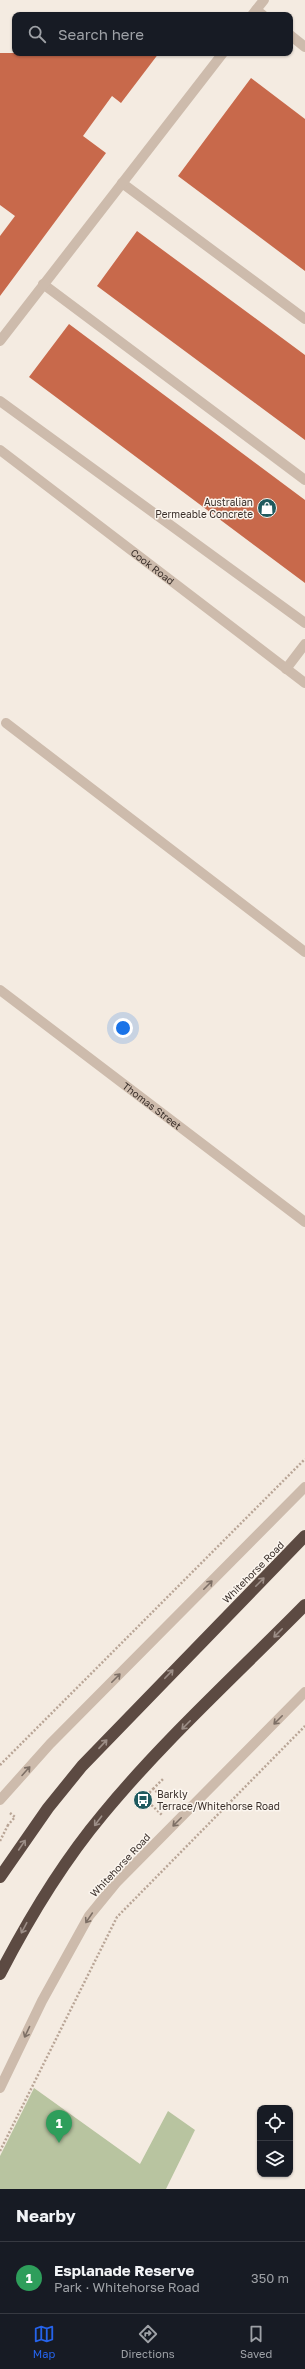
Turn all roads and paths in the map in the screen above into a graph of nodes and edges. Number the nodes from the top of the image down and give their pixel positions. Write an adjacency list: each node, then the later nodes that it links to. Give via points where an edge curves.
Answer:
1 (264, 0): 2 (street)
2 (258, 12)
3 (293, 37): 4 (street)
4 (305, 47)
5 (221, 56): 6 (street)
6 (122, 183): 7 (street); 8 (street)
7 (43, 284): 9 (street); 12 (street)
8 (305, 319)
9 (0, 341)
10 (0, 401): 13 (street)
11 (0, 450): 15 (street, Cook Road)
12 (305, 480)
13 (305, 623)
14 (305, 644): 15 (street)
15 (286, 669): 16 (street, Cook Road)
16 (305, 683)
17 (6, 723): 18 (street)
18 (305, 952)
19 (0, 990): 20 (street, Thomas Street)
20 (305, 1222)
21 (305, 1460): 27 (path)
22 (305, 1487): 31 (street, one-way to 22, via 50,1744)
23 (305, 1536): 37 (highway, Whitehorse Road, one-way to 23, via 48,1808 82,1766)
24 (305, 1605): 38 (highway, one-way to 38, via 147,1764 102,1815 69,1859 27,1923)
25 (305, 1692): 39 (street, Whitehorse Road, one-way to 39, via 116,1883 89,1916 42,2001)
26 (305, 1726): 36 (path)
27 (0, 1765)
28 (164, 1778): 29 (path)
29 (153, 1789): 30 (path); 33 (path, via 144,1798)
30 (157, 1792)
31 (0, 1800)
32 (10, 1813): 35 (path, via 15,1817)
33 (167, 1820)
34 (187, 1838): 36 (path)
35 (0, 1841)
36 (190, 1842): 40 (path, via 117,1917)
37 (0, 1877)
38 (0, 1974)
39 (0, 2088)
40 (0, 2150)

